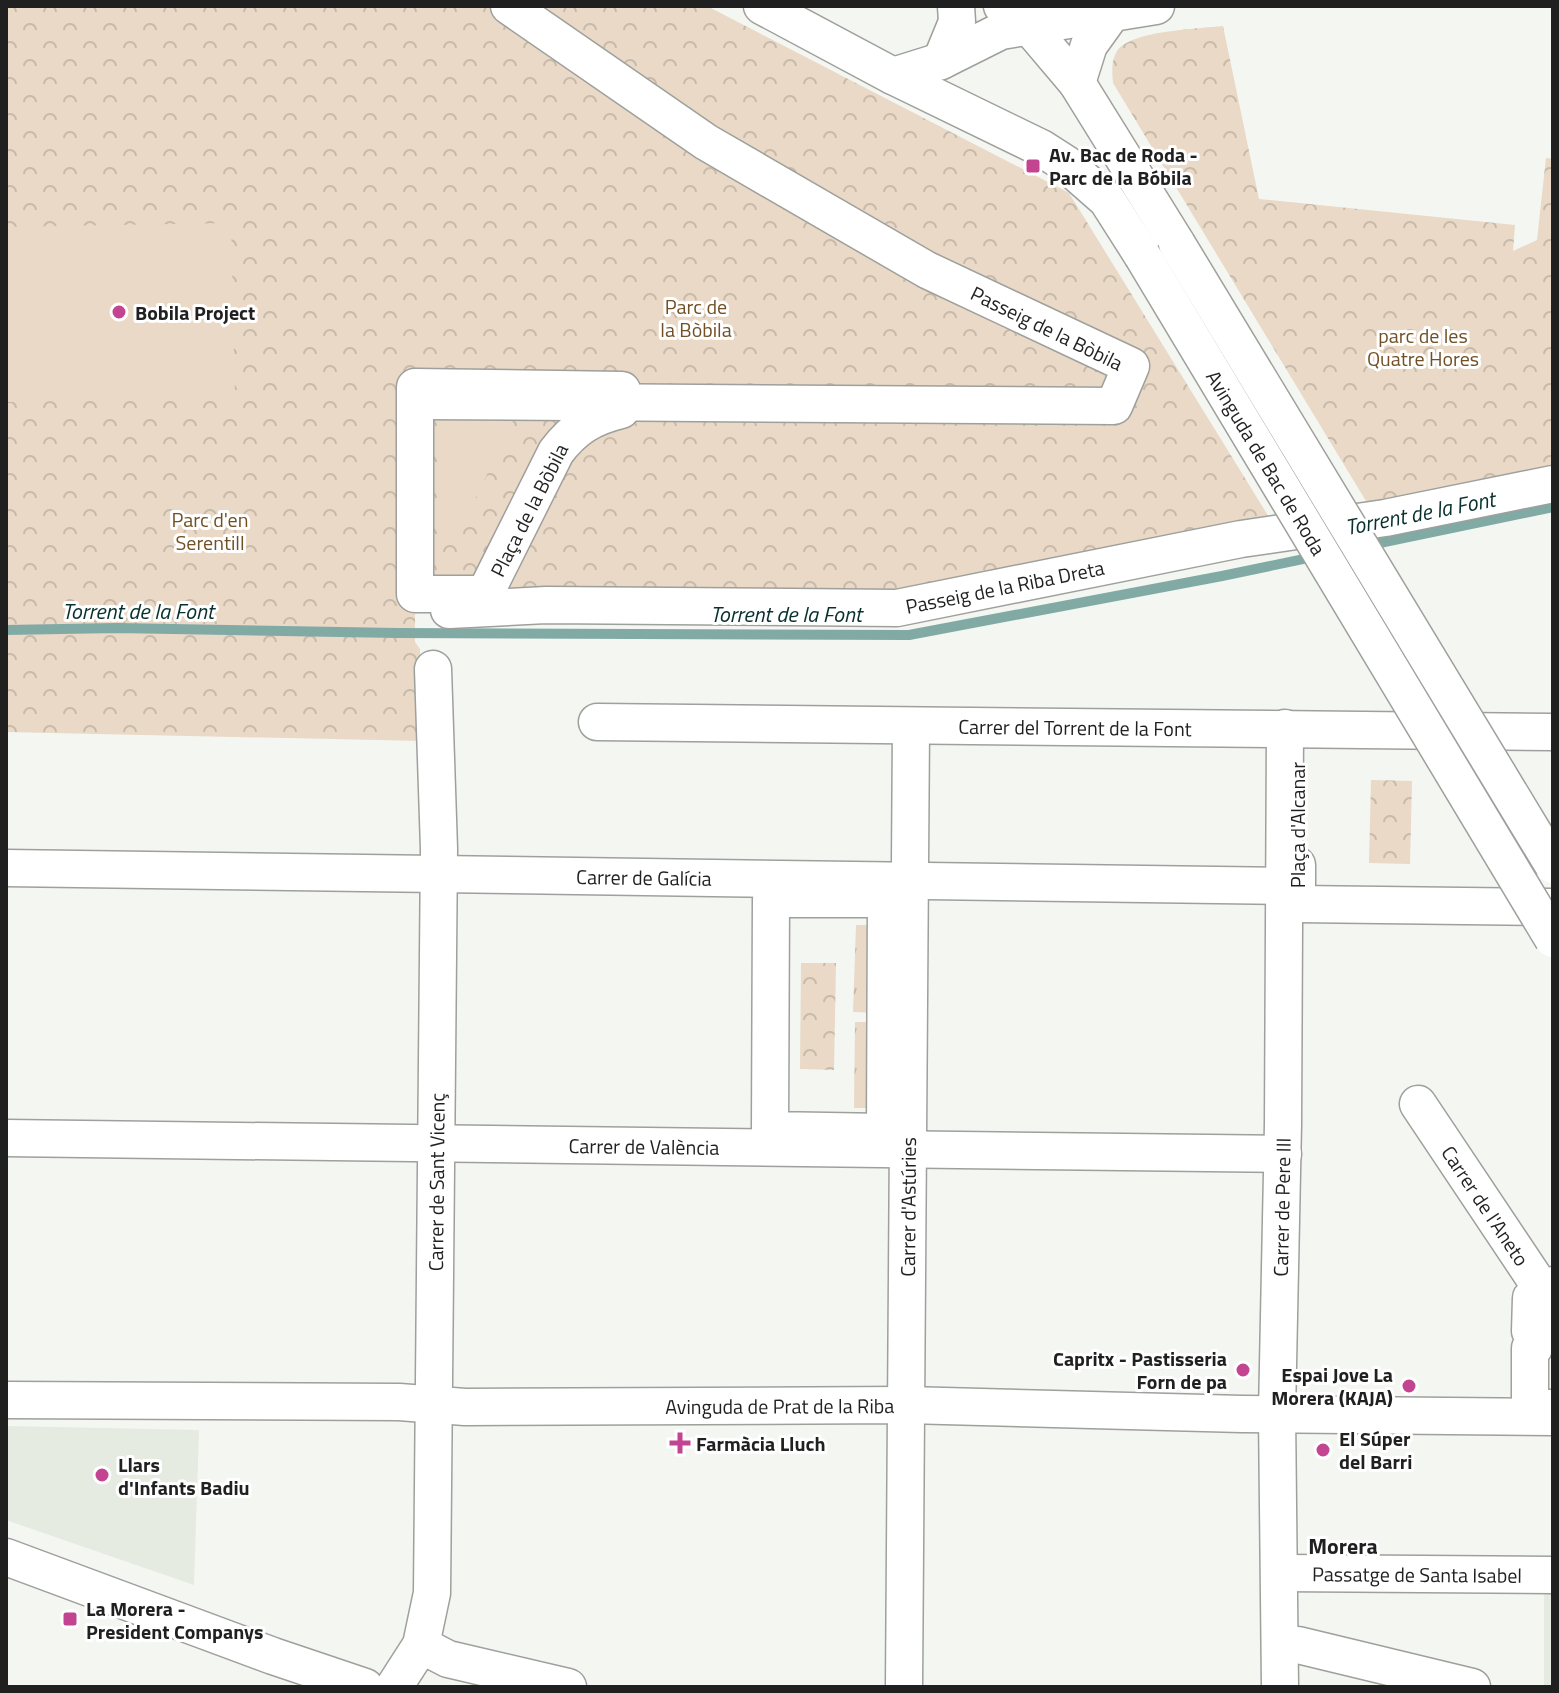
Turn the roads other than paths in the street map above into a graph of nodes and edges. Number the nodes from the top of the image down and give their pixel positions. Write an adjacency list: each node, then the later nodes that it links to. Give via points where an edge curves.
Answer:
1 (509, 6): 11 (street, Passeig de la Bòbila, via 706,142 927,270 1131,366 1114,406)
2 (762, 6): 8 (street, Avinguda de Bac de Roda)
3 (956, 6): 7 (street, via 957,22)
4 (1156, 6): 5 (street)
5 (1112, 13): 6 (street); 9 (street, via 1089,45)
6 (1015, 16): 7 (street, via 1001,31); 9 (street, Avinguda de Bac de Roda)
7 (941, 61): 8 (street)
8 (893, 76): 27 (street, Avinguda de Bac de Roda, bridge, via 1066,164 1107,200)
9 (1077, 83): 20 (street, Avinguda de Bac de Roda, bridge)
10 (427, 401): 11 (street, Passeig de la Bòbila)
11 (621, 402): 11 (street, Plaça de la Bòbila, via 621,410 572,431 556,452 485,594 415,594 415,387 622,390)
12 (1553, 484): 13 (street, Passeig de la Riba Dreta, via 897,608 546,605)
13 (449, 610)
14 (433, 669): 22 (street, Carrer de Sant Vicenç)
15 (597, 722): 16 (street, Carrer del Torrent de la Font)
16 (911, 727): 17 (street, Carrer del Torrent de la Font); 23 (street, Carrer d'Astúries)
17 (1285, 728): 18 (street, Carrer del Torrent de la Font); 24 (street, Carrer de Pere III)
18 (1553, 732)
19 (1553, 745): 26 (street, Plaça d'Alcanar, via 1297,749 1297,904)
20 (1553, 865)
21 (6, 868): 22 (street, Carrer de Galícia)
22 (437, 875): 23 (street, Carrer de Galícia); 30 (street, Carrer de Sant Vicenç)
23 (910, 882): 24 (street, Carrer de Galícia); 31 (street, Carrer d'Astúries)
24 (1283, 886): 32 (street, Carrer de Pere III)
25 (771, 899): 25 (street, via 886,899 885,1132 770,1130)
26 (1553, 907)
27 (1553, 939)
28 (1418, 1104): 33 (street, Carrer de l'Aneto)
29 (6, 1138): 30 (street, Carrer de València)
30 (436, 1144): 31 (street, Carrer de València); 36 (street, Carrer de Sant Vicenç)
31 (908, 1150): 32 (street, Carrer de València); 35 (street, Carrer d'Astúries)
32 (1283, 1154): 38 (street, Carrer de Pere III)
33 (1550, 1294): 37 (street, via 1531,1298 1530,1331 1535,1331 1535,1340 1530,1348 1530,1400 1540,1408)
34 (6, 1400): 36 (street, Avinguda de Prat de la Riba)
35 (907, 1405): 36 (street, Avinguda de Prat de la Riba); 38 (street, Avinguda de Prat de la Riba); 48 (street, Carrer d'Astúries)
36 (432, 1406): 43 (street, Carrer de Sant Vicenç, via 432,1593)
37 (1553, 1408)
38 (1277, 1413): 39 (street, Avinguda de Prat de la Riba); 41 (street, Carrer de Pere III)
39 (1553, 1417)
40 (6, 1557): 45 (street)
41 (1281, 1573): 42 (street, Passatge de Santa Isabel); 49 (street, Carrer de Pere III)
42 (1553, 1575)
43 (421, 1645): 46 (street, Carrer de Sant Vicenç); 47 (street, via 448,1659)
44 (1298, 1645): 50 (street)
45 (365, 1687)
46 (394, 1687)
47 (568, 1687)
48 (904, 1687)
49 (1280, 1687)
50 (1472, 1687)

